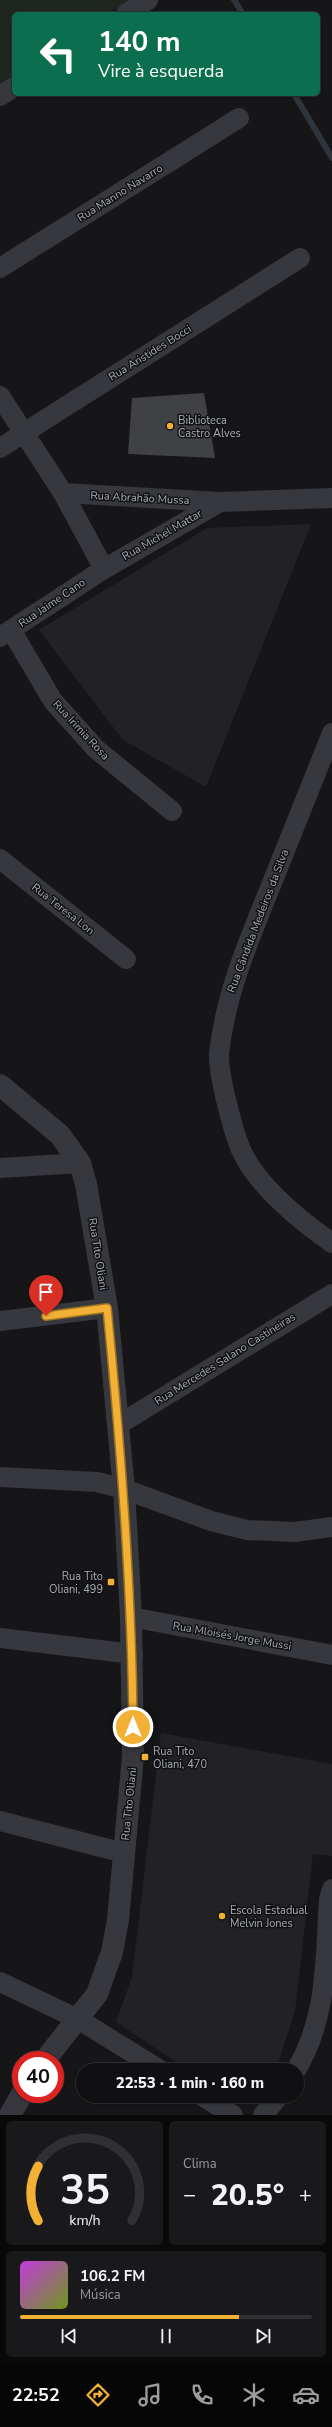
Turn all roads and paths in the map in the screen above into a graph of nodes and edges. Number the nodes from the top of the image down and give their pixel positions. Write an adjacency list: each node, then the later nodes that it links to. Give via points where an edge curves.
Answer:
1 (148, 0): 2 (street)
2 (129, 12)
3 (12, 87): 4 (street)
4 (0, 96)
5 (239, 118): 7 (street, Rua Manno Navarro)
6 (300, 258): 9 (street, Rua Aristides Bocci)
7 (0, 268)
8 (0, 396): 9 (street)
9 (24, 433): 10 (street, Rua Aristides Bocci); 11 (street)
10 (0, 448)
11 (63, 493): 13 (street, Rua Abrahão Mussa); 14 (street)
12 (332, 498): 13 (street, Rua Abrahão Mussa)
13 (220, 502): 14 (street, Rua Michel Mattar)
14 (104, 569): 15 (street, Rua Jaime Cano)
15 (6, 634): 17 (street, Rua Irimia Rosa, via 59,707 96,749)
16 (332, 733): 23 (street, Rua Cândida Medeiros da Silva, via 244,953 229,998 219,1056 231,1123 243,1155 266,1185 306,1224)
17 (172, 811)
18 (0, 859): 19 (street, Rua Teresa Lon)
19 (126, 959)
20 (0, 1085): 21 (street, Rua Tito Oliani, via 60,1135)
21 (80, 1163): 22 (street); 25 (street, Rua Tito Oliani, via 86,1184)
22 (0, 1168)
23 (332, 1243)
24 (332, 1294): 27 (street, Rua Mercedes Salano Castineiras)
25 (107, 1308): 26 (street); 27 (street, Rua Tito Oliani)
26 (0, 1321)
27 (118, 1425): 29 (street, Rua Tito Oliani)
28 (0, 1477): 29 (street, via 97,1482)
29 (124, 1489): 30 (street, via 210,1520 247,1530 295,1532); 31 (street, Rua Tito Oliani)
30 (332, 1527)
31 (131, 1617): 33 (street, Rua Tito Oliani); 34 (street, Rua Mloisés Jorge Mussi)
32 (0, 1638): 33 (street)
33 (133, 1654): 36 (street, Rua Tito Oliani, via 133,1756)
34 (332, 1655)
35 (0, 1821): 36 (street)
36 (124, 1853): 39 (street, Rua Tito Oliani, via 118,1920 112,1952 97,1994)
37 (331, 1894): 42 (street, via 322,2005 310,2046)
38 (0, 1982): 39 (street)
39 (78, 2019): 40 (street, Rua Tito Oliani); 41 (street)
40 (52, 2051)
41 (149, 2063)
42 (300, 2063)
43 (17, 2103): 46 (street)
44 (213, 2103): 47 (street)
45 (273, 2103): 48 (street)
46 (10, 2115)
47 (233, 2115)
48 (263, 2115)

